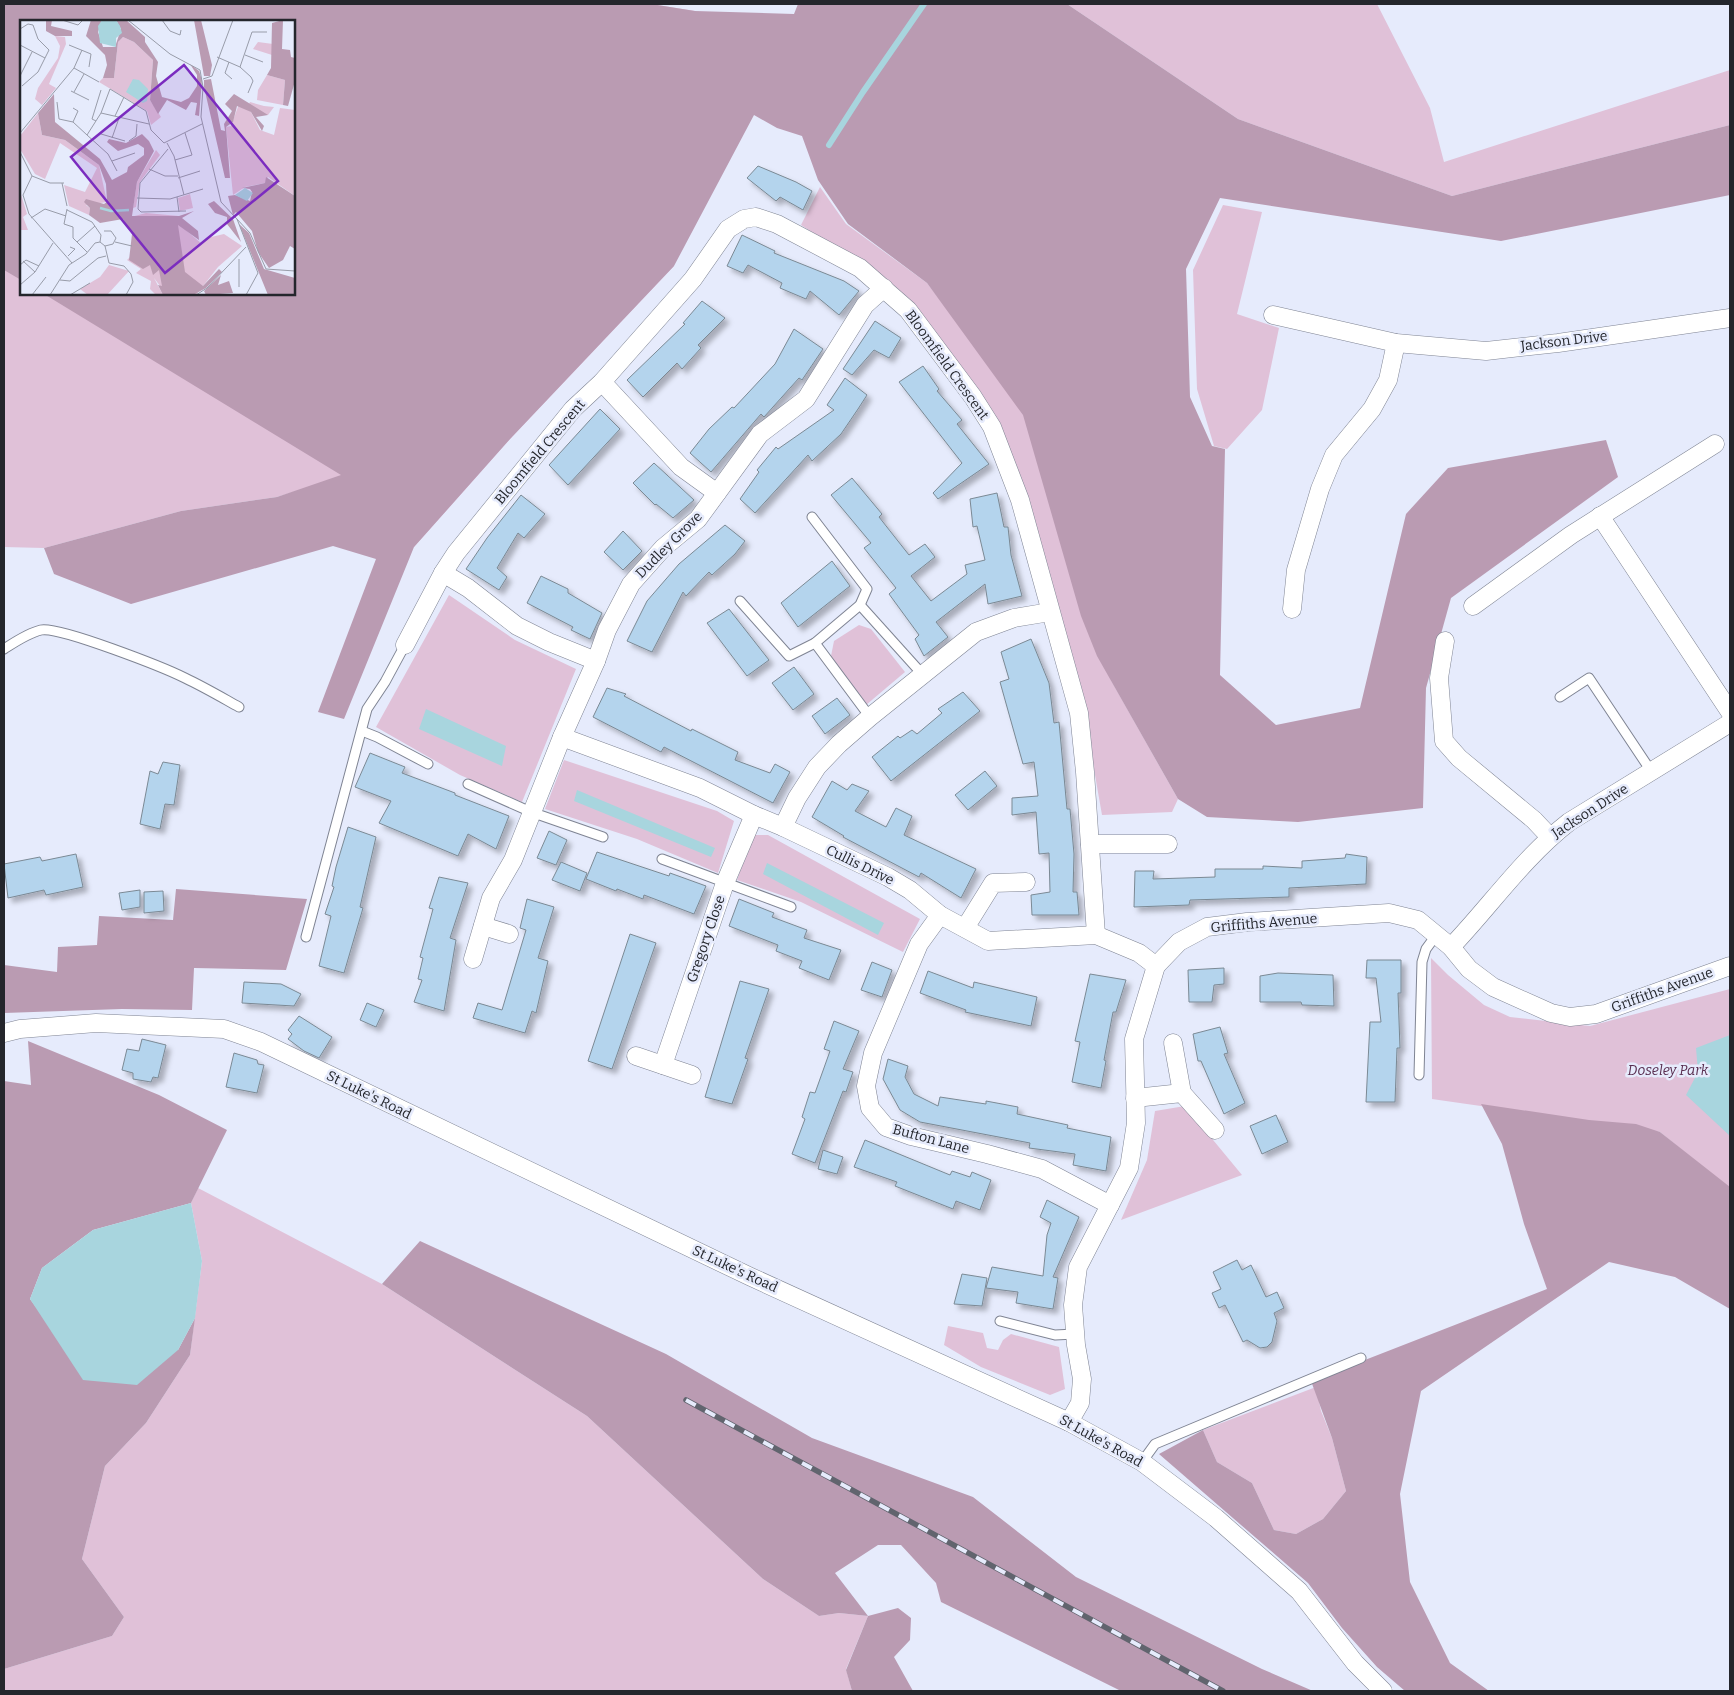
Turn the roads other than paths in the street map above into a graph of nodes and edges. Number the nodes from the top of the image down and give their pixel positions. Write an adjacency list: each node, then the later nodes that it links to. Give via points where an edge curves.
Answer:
1 (884, 288): 5 (street, Bloomfield Crescent, via 860,268 776,224 756,217 744,218 728,229 693,279); 7 (street, Dudley Grove, via 865,305 806,399 760,434); 15 (street, Bloomfield Crescent, via 908,310 992,427 1020,500)
2 (1272, 315): 4 (street, Jackson Drive)
3 (1730, 318): 4 (street, Jackson Drive, via 1486,351)
4 (1396, 343): 14 (street, via 1388,380 1372,409 1334,455 1320,490 1296,570)
5 (602, 382): 7 (street, via 681,467); 10 (street, Bloomfield Crescent, via 573,409 456,553)
6 (1715, 444): 8 (street)
7 (717, 493): 20 (street, Dudley Grove, via 698,519 663,548 632,584 607,630)
8 (1600, 516): 13 (street); 24 (street)
9 (812, 517): 12 (lane, via 867,589)
10 (443, 574): 18 (street, Bloomfield Crescent); 20 (street, via 468,588 518,626)
11 (740, 601): 17 (lane, via 788,656)
12 (860, 605): 17 (lane); 21 (lane)
13 (1473, 606)
14 (1292, 609)
15 (1050, 612): 21 (street, via 1014,618 976,632); 37 (street, Bloomfield Crescent, via 1079,713)
16 (1445, 641): 36 (street, via 1439,678 1444,741)
17 (816, 643): 25 (lane)
18 (405, 646): 27 (lane, via 367,709)
19 (4, 649): 23 (lane, via 42,630 60,632 184,678)
20 (596, 661): 28 (street, Dudley Grove)
21 (923, 675): 25 (street)
22 (1560, 697): 30 (lane, via 1589,678)
23 (240, 707)
24 (1730, 712)
25 (870, 717): 34 (street, via 818,767 797,798)
26 (1730, 723): 30 (street, Jackson Drive)
27 (362, 732): 29 (lane, via 377,736); 49 (lane)
28 (562, 737): 32 (street, Dudley Grove); 33 (street, Cullis Drive, via 700,788)
29 (428, 764)
30 (1651, 772): 36 (street, Jackson Drive)
31 (468, 784): 32 (lane)
32 (532, 812): 35 (lane); 44 (street, Dudley Grove, via 513,860 491,898)
33 (754, 815): 34 (street, Cullis Drive); 41 (street, Gregory Close)
34 (783, 827): 43 (street, Cullis Drive, via 910,890)
35 (603, 837)
36 (1550, 837): 50 (street, Jackson Drive, via 1522,864)
37 (1090, 844): 38 (street); 48 (street, Bloomfield Crescent)
38 (1168, 844)
39 (662, 859): 41 (lane)
40 (1026, 882): 45 (street, via 993,883)
41 (725, 883): 42 (lane); 57 (street, Gregory Close)
42 (791, 907)
43 (940, 915): 45 (street, Cullis Drive); 63 (street, Bufton Lane, via 919,943 873,1054 866,1086 870,1108 886,1127 1042,1169)
44 (483, 926): 46 (street); 51 (street, Dudley Grove)
45 (965, 928): 48 (street, Cullis Drive, via 988,941)
46 (509, 934)
47 (1437, 934): 50 (street, Griffiths Avenue); 52 (street, Griffiths Avenue, via 1418,920 1389,913 1231,924 1207,927 1179,942); 59 (lane, via 1426,948 1422,962)
48 (1096, 935): 52 (street, Cullis Drive, via 1139,953)
49 (306, 937)
50 (1451, 947): 53 (street, Griffiths Avenue, via 1469,969 1493,987 1551,1013 1570,1017 1596,1014)
51 (473, 959)
52 (1156, 966): 61 (street, Griffiths Avenue, via 1134,1040)
53 (1730, 966)
54 (4, 1033): 67 (street, St Luke's Road, via 96,1023 224,1029 261,1042 751,1277)
55 (1173, 1043): 60 (street)
56 (636, 1056): 57 (street)
57 (664, 1065): 58 (street)
58 (692, 1075)
59 (1419, 1075)
60 (1182, 1093): 61 (street); 62 (street)
61 (1135, 1098): 63 (street, Griffiths Avenue, via 1136,1123 1129,1168)
62 (1215, 1130)
63 (1110, 1205): 65 (street, Griffiths Avenue, via 1078,1267 1073,1306)
64 (1000, 1321): 65 (lane, via 1055,1335)
65 (1076, 1334): 67 (street, Griffiths Avenue, via 1082,1379 1080,1403)
66 (1361, 1358): 68 (lane, via 1156,1444)
67 (1069, 1422): 68 (street, St Luke's Road)
68 (1142, 1462): 69 (street, St Luke's Road, via 1216,1518 1299,1591 1355,1663)
69 (1383, 1691)

